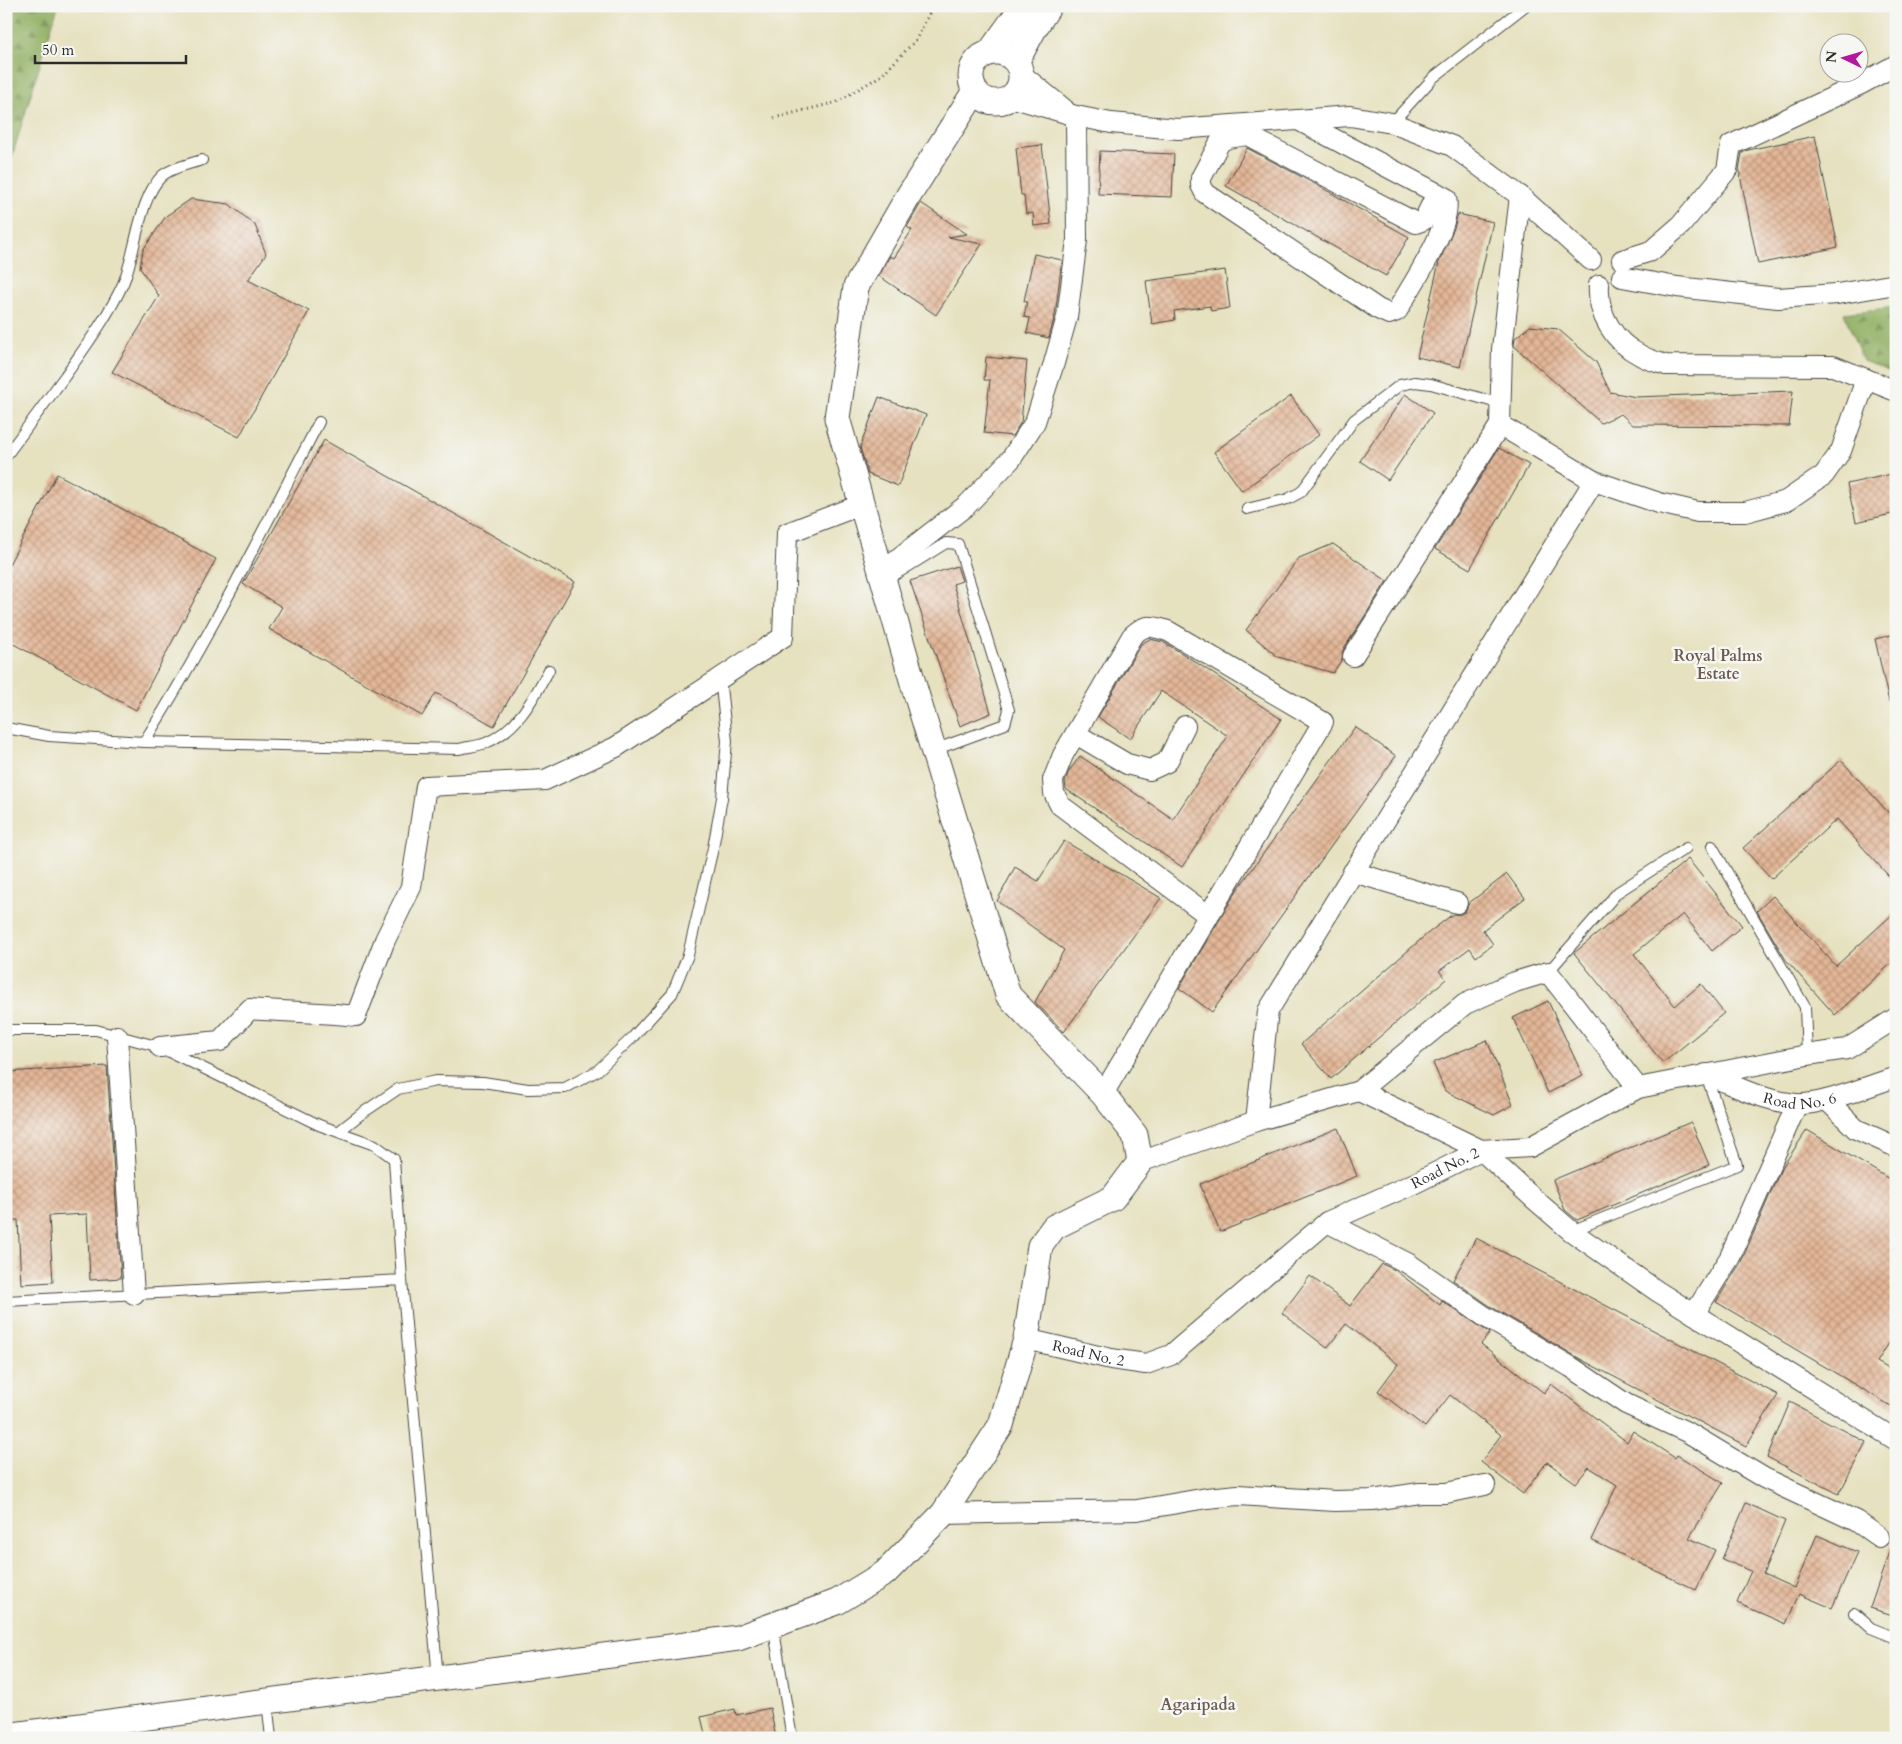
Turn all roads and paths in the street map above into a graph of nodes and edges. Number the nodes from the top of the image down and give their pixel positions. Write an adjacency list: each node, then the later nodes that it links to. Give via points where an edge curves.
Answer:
1 (933, 6): 11 (path, via 916,40 882,75 837,102)
2 (1023, 6): 5 (street)
3 (1049, 6): 7 (street, via 1034,28)
4 (1525, 6): 13 (lane, via 1434,77)
5 (990, 52): 7 (street, via 1009,55); 8 (street, via 974,63 971,82)
6 (1896, 65): 18 (street, via 1731,145 1727,170 1681,225 1651,251)
7 (1019, 68): 9 (street, via 1020,83); 10 (street)
8 (975, 92): 9 (street, via 992,102); 28 (street, via 909,195 856,288 838,418)
9 (1011, 97): 10 (street)
10 (1072, 114): 12 (street, via 1111,123 1178,129); 30 (street, via 1077,240 1067,317 1035,422 1011,460 967,506)
11 (774, 118)
12 (1298, 120): 13 (street, via 1350,116); 15 (street)
13 (1392, 122): 16 (street, via 1452,146)
14 (202, 160): 26 (lane, via 163,175 150,193 132,259 110,308)
15 (1437, 193): 15 (street, via 1446,198 1448,205 1437,242 1396,311 1389,314 1206,193 1201,178 1220,142 1247,135 1416,223 1424,220)
16 (1520, 196): 17 (street); 23 (street, via 1502,349)
17 (1591, 260): 18 (street, via 1606,252 1615,254); 20 (street, via 1589,270)
18 (1622, 269): 19 (street, via 1677,287 1778,298 1836,294); 20 (street, via 1616,284 1608,287)
19 (1896, 284)
20 (1599, 285): 21 (street, via 1601,310 1618,339 1640,355 1666,365 1832,366)
21 (1866, 379): 22 (street); 27 (street, via 1841,451 1824,475 1786,501 1745,512 1698,512 1659,503)
22 (1896, 391)
23 (1501, 404): 25 (street); 29 (lane, via 1430,384 1400,384 1354,420 1301,492 1288,499)
24 (319, 422): 37 (lane, via 228,594)
25 (1500, 425): 27 (street); 31 (street)
26 (6, 456)
27 (1594, 481): 41 (street)
28 (863, 504): 30 (street); 33 (street, via 787,533 783,637)
29 (1247, 509)
30 (883, 576): 38 (street); 38 (lane, via 946,543 958,544 1009,710 1005,724)
31 (1353, 656)
32 (549, 670): 37 (lane, via 529,706 507,730 484,744 459,749)
33 (720, 678): 48 (street, via 616,747 544,780 426,786 412,887 385,940 356,1016 250,1009 220,1041); 58 (lane, via 726,741 722,798 688,955 672,994 597,1071 565,1088 528,1090 483,1082 436,1081 398,1089)
34 (1185, 726): 36 (street, via 1166,762 1150,770 1127,764)
35 (6, 728): 37 (lane, via 49,736)
36 (1076, 734): 43 (street, via 1053,780 1054,793 1060,805); 43 (street, via 1132,636 1142,628 1152,626 1168,631 1323,722)
37 (144, 742)
38 (933, 750): 54 (street, via 1008,995)
39 (1712, 846): 49 (lane, via 1805,1007)
40 (1686, 848): 44 (lane, via 1618,892)
41 (1353, 872): 42 (street); 57 (street, via 1268,1011)
42 (1457, 903)
43 (1209, 916): 54 (street)
44 (1548, 972): 52 (street); 53 (street, via 1515,982 1465,1004)
45 (1896, 1018): 49 (street, Road No. 2, via 1847,1049)
46 (6, 1030): 47 (lane, via 96,1030)
47 (117, 1036): 48 (lane); 65 (street)
48 (160, 1047): 58 (lane)
49 (1807, 1055): 50 (street, Road No. 2)
50 (1706, 1074): 52 (street, Road No. 2); 56 (street, Road No. 6, via 1759,1096); 63 (lane, via 1738,1165)
51 (1896, 1077): 55 (street, Road No. 6)
52 (1638, 1088): 60 (street, Road No. 2, via 1530,1147)
53 (1359, 1091): 57 (street); 60 (street)
54 (1103, 1094): 61 (street, via 1134,1135)
55 (1827, 1100): 56 (street, Road No. 6); 59 (street, via 1856,1129)
56 (1797, 1104): 67 (street, via 1730,1257)
57 (1256, 1121): 61 (street)
58 (338, 1132): 64 (lane, via 376,1145 394,1159)
59 (1896, 1147)
60 (1481, 1150): 62 (street, Road No. 2); 63 (street)
61 (1140, 1162): 68 (street, via 1113,1198 1054,1227 1040,1246)
62 (1327, 1222): 68 (street, Road No. 2, via 1171,1355 1146,1364); 72 (street, via 1409,1264 1484,1316 1626,1404 1689,1433 1764,1478 1856,1521)
63 (1571, 1231): 67 (street)
64 (402, 1280): 65 (lane); 76 (lane)
65 (134, 1294): 66 (lane)
66 (6, 1301)
67 (1694, 1314): 69 (street)
68 (1026, 1339): 71 (street, via 1001,1426)
69 (1896, 1440)
70 (1484, 1485): 71 (street, via 1372,1500 1238,1495 1137,1510)
71 (943, 1514): 74 (street, via 885,1573 837,1602)
72 (1879, 1538)
73 (1854, 1613): 75 (lane, via 1871,1628)
74 (773, 1625): 76 (street, via 738,1638); 80 (lane)
75 (1896, 1638)
76 (438, 1678): 77 (street)
77 (267, 1701): 78 (street); 79 (lane)
78 (6, 1736)
79 (271, 1738)
80 (792, 1738)

